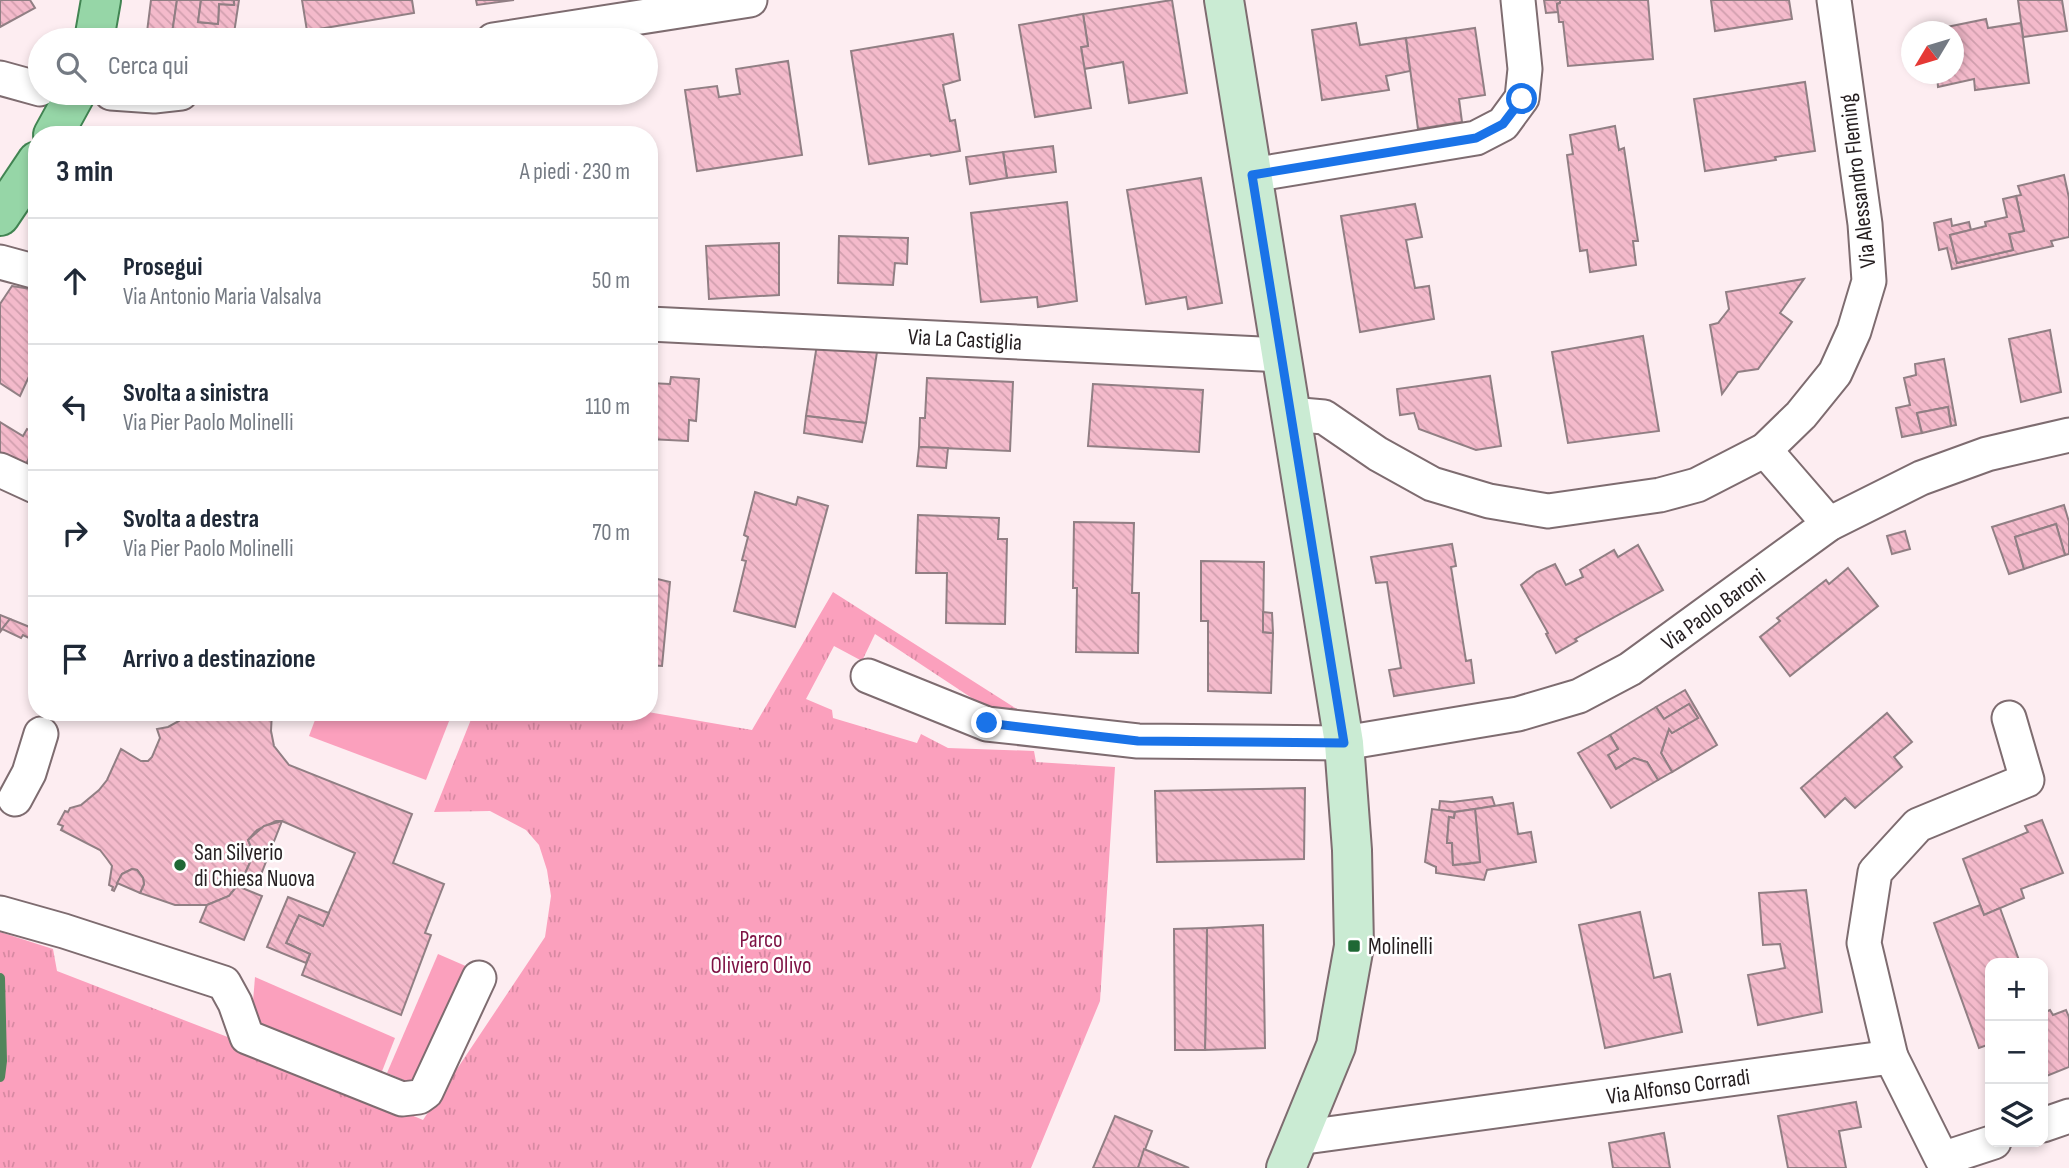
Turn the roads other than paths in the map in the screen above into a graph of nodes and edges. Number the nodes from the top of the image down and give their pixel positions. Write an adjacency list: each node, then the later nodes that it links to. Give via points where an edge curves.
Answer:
1 (101, 0): 7 (main road)
2 (750, 0): 6 (street)
3 (1224, 0): 14 (street)
4 (1518, 0): 14 (street, via 1525,69 1522,99 1503,124 1476,138)
5 (1834, 0): 22 (street, Via Alessandro Fleming, via 1869,281 1835,373)
6 (604, 11): 8 (street)
7 (96, 28)
8 (540, 28)
9 (0, 78): 10 (street)
10 (28, 86)
11 (69, 105): 12 (main road)
12 (58, 126)
13 (28, 174): 15 (main road)
14 (1252, 175): 19 (street)
15 (0, 216)
16 (0, 262): 17 (street)
17 (28, 270)
18 (658, 324): 19 (street, Via La Castiglia)
19 (1281, 355): 20 (street)
20 (1290, 414): 22 (street, Via Alessandro Fleming, via 1324,417 1432,484 1489,501 1548,511 1697,485); 29 (street)
21 (2069, 435): 25 (street, Via Paolo Baroni, via 1987,454 1920,478)
22 (1765, 450): 25 (street)
23 (0, 470): 24 (street)
24 (28, 483)
25 (1829, 524): 29 (street, Via Paolo Baroni, via 1630,669 1579,696 1518,714)
26 (868, 676): 29 (street, Via Paolo Baroni, via 987,723 1138,741)
27 (2009, 718): 33 (street, via 2027,780 1919,825 1875,872 1864,943)
28 (41, 734): 30 (street, via 29,773)
29 (1344, 743): 37 (street, via 1354,946 1336,1046)
30 (5, 803)
31 (0, 913): 32 (street, via 224,983 247,1037 402,1099 426,1092)
32 (480, 978)
33 (1891, 1057): 36 (street, via 1942,1159); 37 (street, Via Alfonso Corradi)
34 (2069, 1116): 35 (street)
35 (2048, 1123)
36 (1985, 1145)
37 (1292, 1153)

